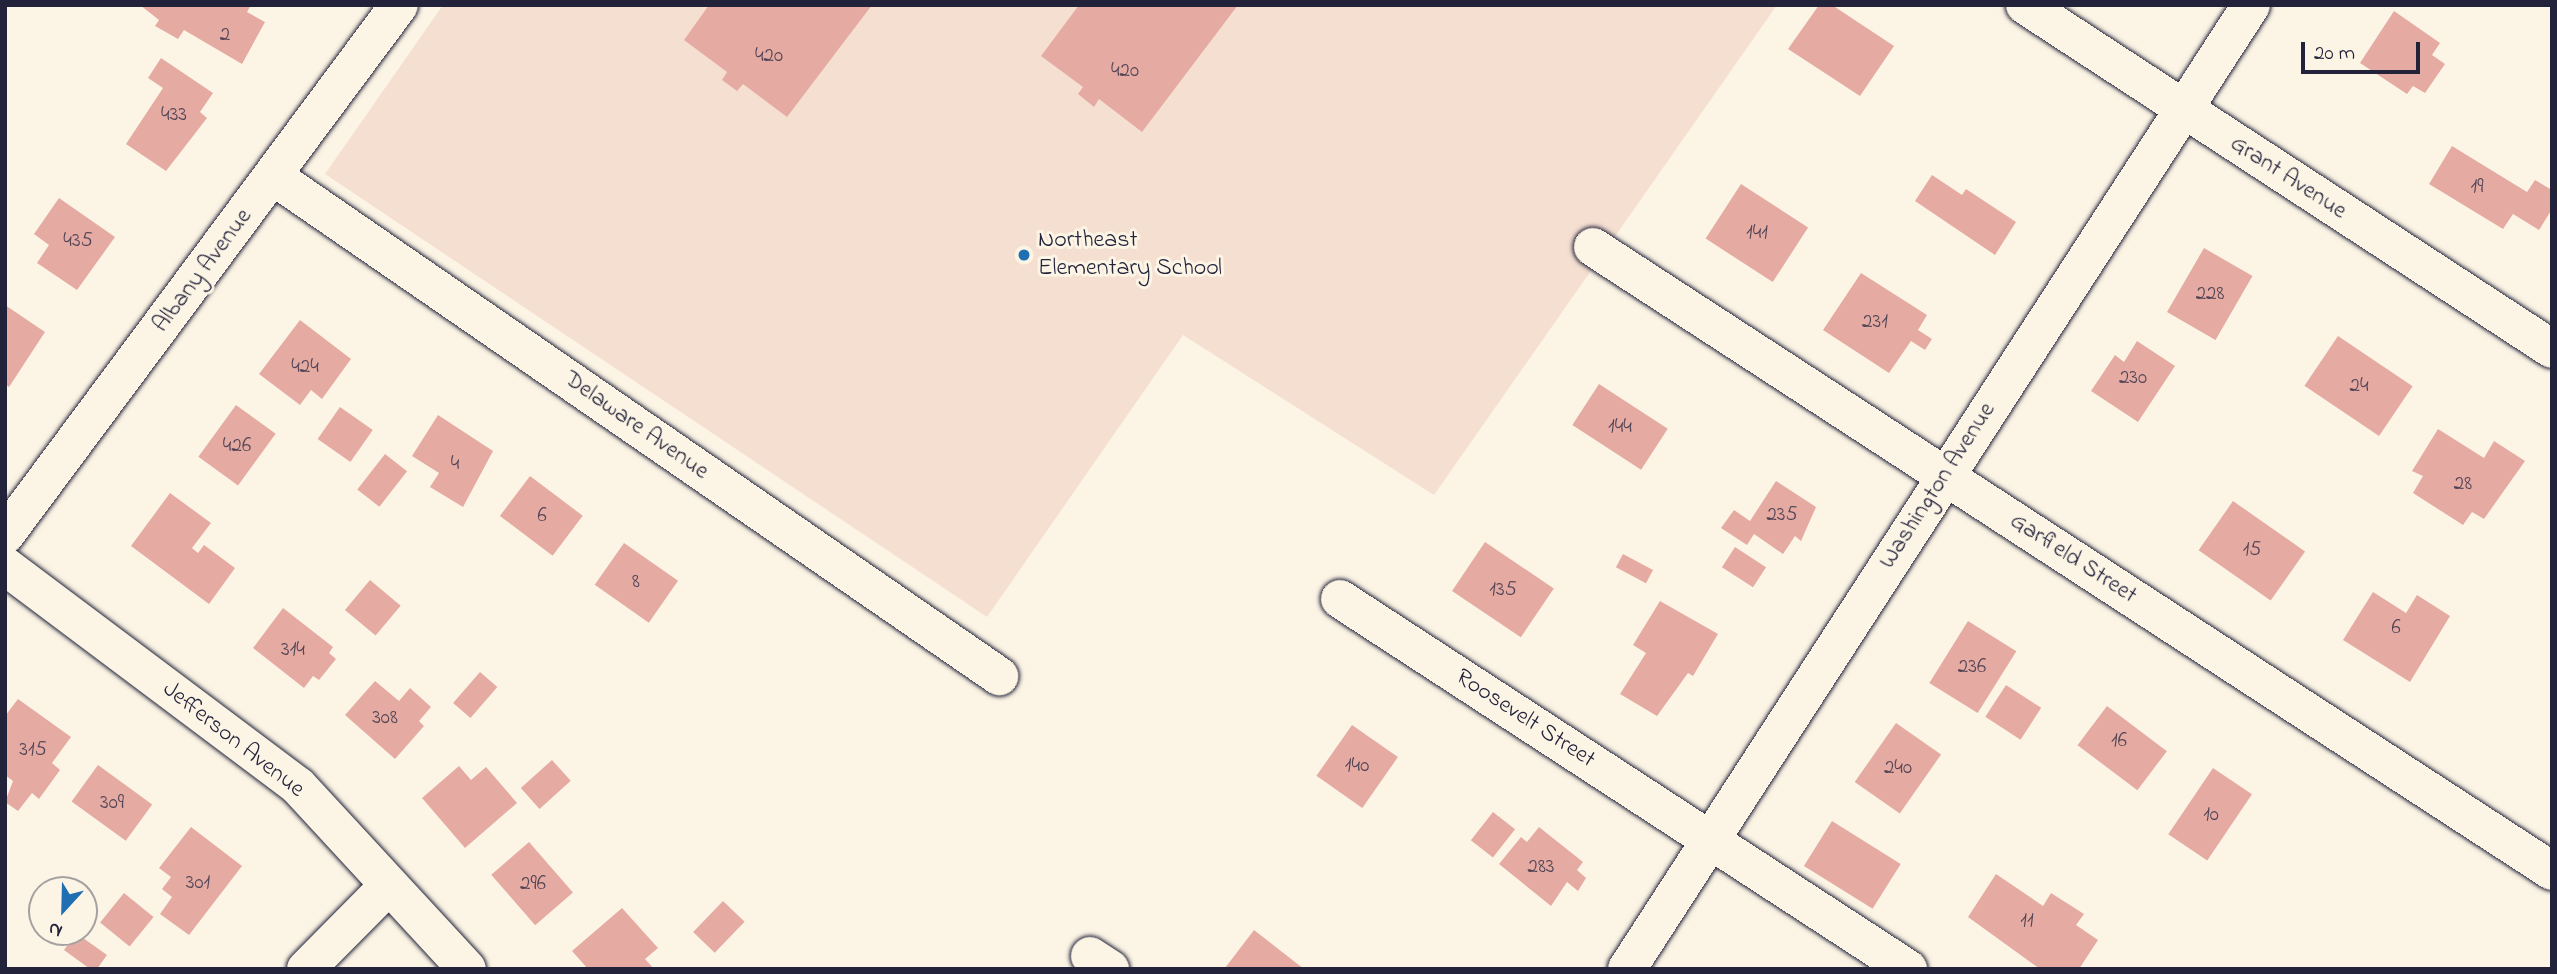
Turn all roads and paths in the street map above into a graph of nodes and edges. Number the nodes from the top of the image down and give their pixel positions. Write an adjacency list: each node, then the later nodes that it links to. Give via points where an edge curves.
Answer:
1 (399, 5): 5 (street, Albany Avenue)
2 (2025, 5): 4 (street, Grant Avenue)
3 (2250, 5): 4 (street, Washington Avenue)
4 (2182, 109): 7 (street, Grant Avenue); 8 (street, Washington Avenue)
5 (273, 176): 9 (street, Albany Avenue); 12 (street, Delaware Avenue)
6 (1593, 247): 8 (street, Garfield Street)
7 (2552, 349)
8 (1945, 475): 13 (street, Washington Avenue); 14 (street, Garfield Street)
9 (5, 535)
10 (5, 566): 15 (street, Jefferson Avenue, via 298,786)
11 (1339, 599): 13 (street, Roosevelt Street)
12 (999, 676)
13 (1710, 839): 18 (street, Washington Avenue); 19 (street, Roosevelt Street)
14 (2552, 871)
15 (388, 886): 16 (street); 17 (street, Jefferson Avenue)
16 (306, 969)
17 (467, 969)
18 (1627, 969)
19 (1908, 969)

